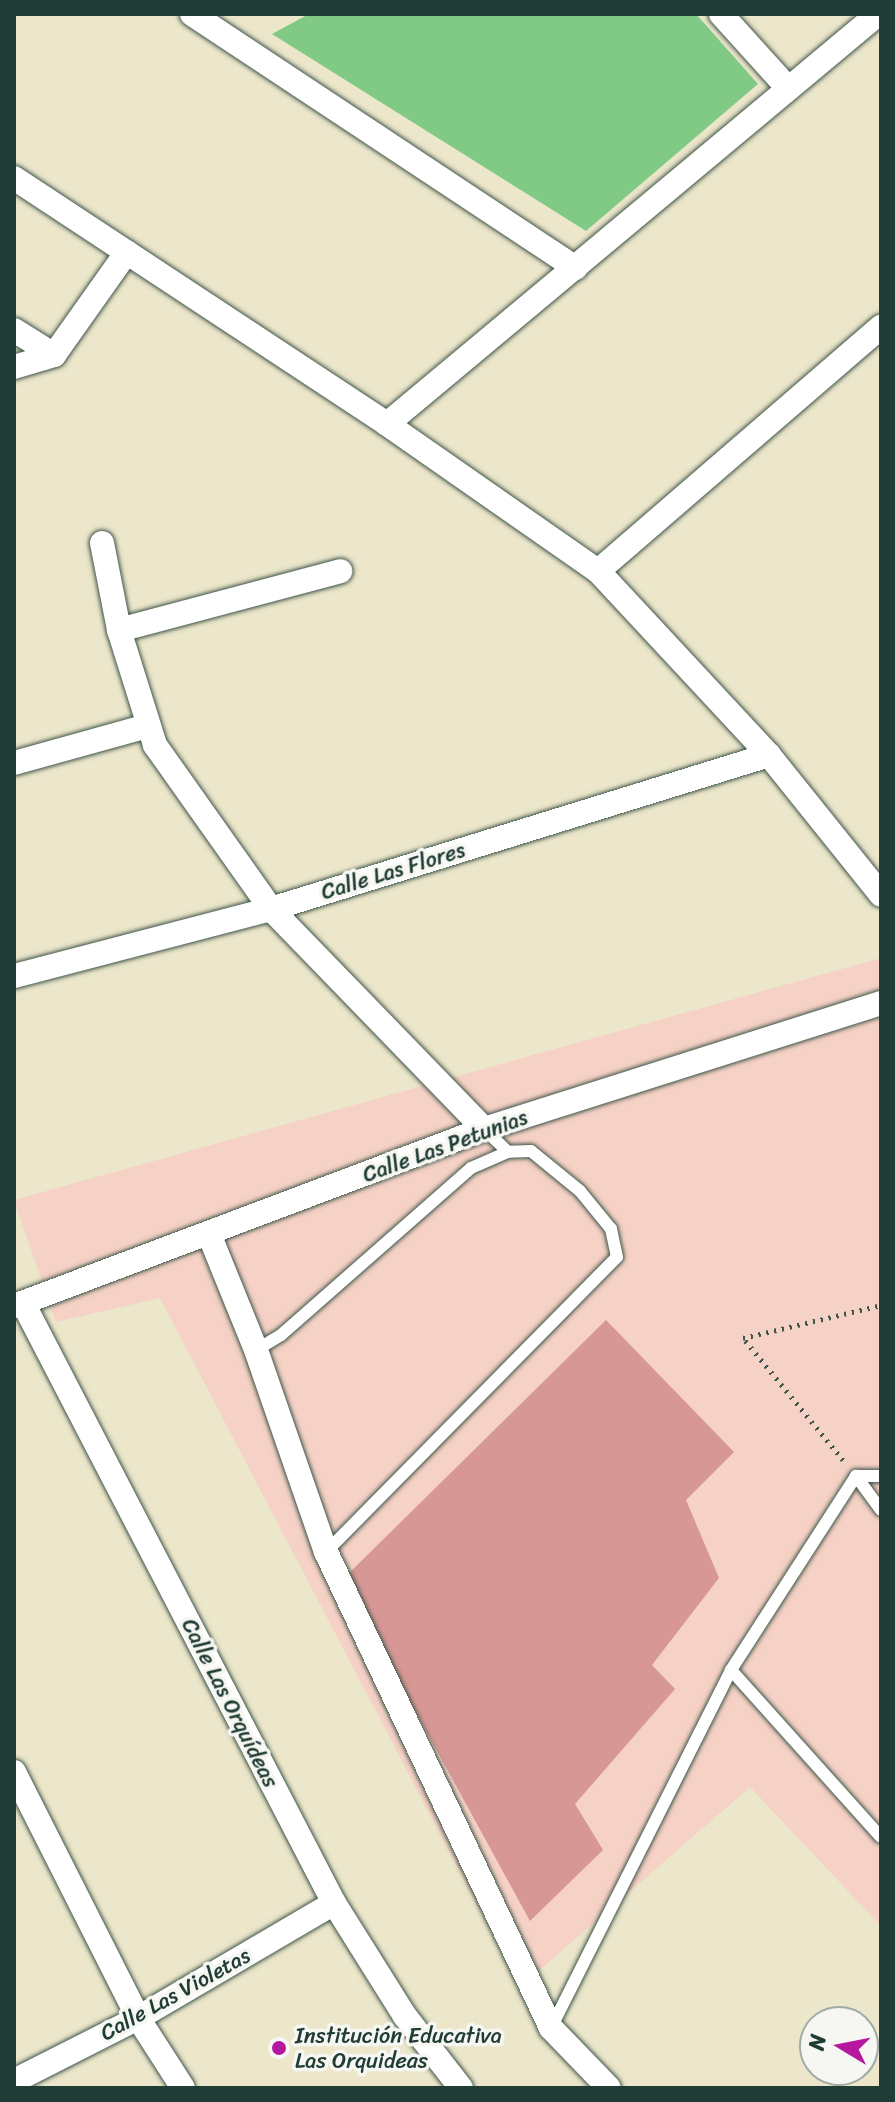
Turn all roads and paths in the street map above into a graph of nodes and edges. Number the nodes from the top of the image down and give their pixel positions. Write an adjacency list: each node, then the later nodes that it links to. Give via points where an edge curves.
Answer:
1 (192, 14): 7 (street)
2 (721, 14): 4 (street)
3 (878, 14): 4 (street)
4 (786, 86): 7 (street)
5 (14, 178): 6 (street)
6 (127, 252): 10 (street); 12 (street)
7 (576, 268): 12 (street)
8 (881, 327): 15 (street)
9 (14, 330): 10 (street)
10 (54, 355): 11 (street)
11 (14, 367)
12 (387, 424): 15 (street)
13 (102, 543): 16 (street)
14 (340, 571): 16 (street)
15 (598, 571): 18 (street)
16 (119, 630): 17 (street)
17 (147, 726): 19 (street); 21 (street)
18 (769, 755): 20 (street); 21 (street, Calle Las Flores)
19 (14, 763)
20 (881, 895)
21 (271, 909): 22 (street, Calle Las Flores); 24 (street)
22 (14, 976)
23 (881, 1003): 24 (street, Calle Las Petunias)
24 (484, 1129): 25 (lane); 26 (street, Calle Las Petunias)
25 (508, 1152): 29 (lane, via 471,1168 281,1335); 33 (lane, via 531,1151 580,1191 611,1229 617,1257)
26 (209, 1234): 27 (street, Calle Las Petunias); 29 (street)
27 (18, 1304): 37 (street, Calle Las Orquídeas)
28 (881, 1305): 30 (path, via 743,1338)
29 (256, 1350): 33 (street)
30 (856, 1476): 31 (lane); 32 (lane); 34 (lane)
31 (881, 1476)
32 (881, 1510)
33 (326, 1552): 39 (street)
34 (731, 1670): 36 (lane); 39 (lane)
35 (14, 1772): 38 (street)
36 (881, 1837)
37 (334, 1903): 38 (street, Calle Las Violetas); 42 (street, Calle Las Orquídeas, via 405,2016)
38 (138, 2018): 40 (street, Calle Las Violetas); 41 (street)
39 (551, 2028): 43 (street)
40 (14, 2081)
41 (183, 2088)
42 (461, 2088)
43 (609, 2088)

